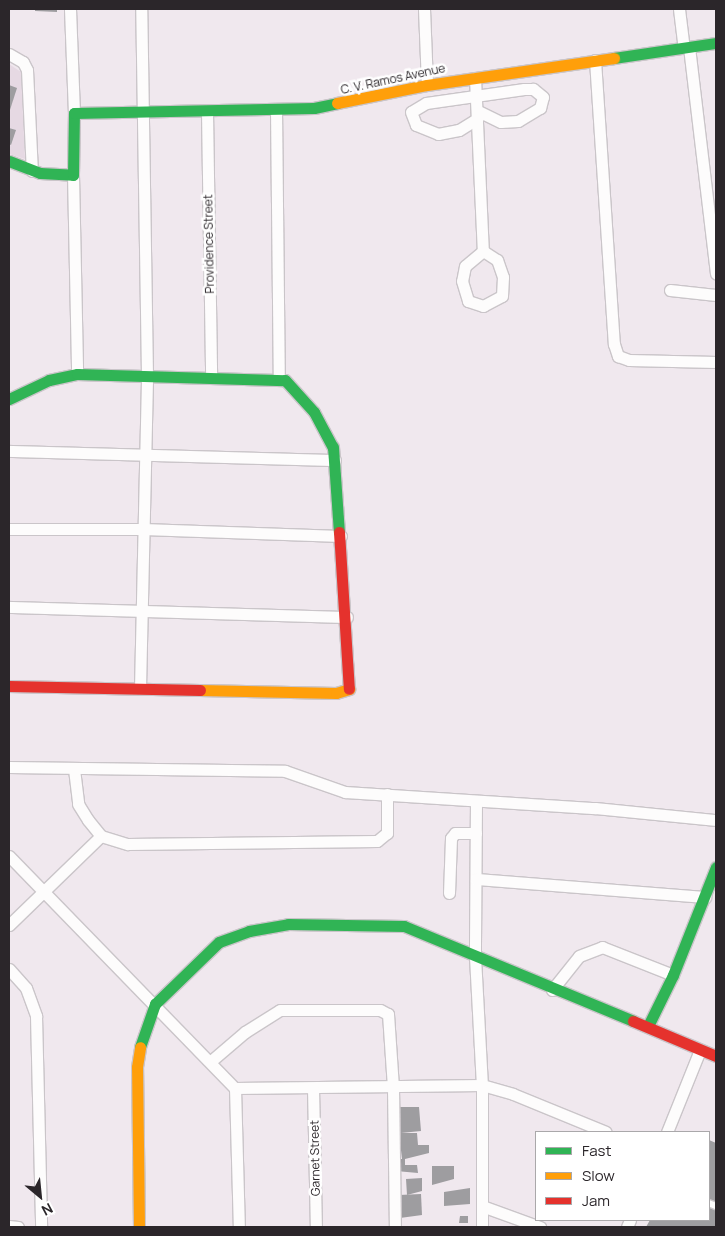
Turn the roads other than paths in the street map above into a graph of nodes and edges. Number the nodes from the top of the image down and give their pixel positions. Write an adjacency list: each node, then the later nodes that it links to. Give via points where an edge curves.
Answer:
1 (70, 9): 15 (street)
2 (141, 9): 13 (street)
3 (424, 9): 10 (street)
4 (678, 9): 6 (street)
5 (716, 44): 6 (street, C. V. Ramos Avenue)
6 (686, 47): 8 (street, C. V. Ramos Avenue); 21 (street)
7 (9, 54): 18 (street, via 22,62 27,70)
8 (595, 60): 9 (street, C. V. Ramos Avenue); 24 (street, via 614,344 618,356 629,360)
9 (475, 78): 10 (street, C. V. Ramos Avenue); 11 (street)
10 (427, 85): 12 (street, C. V. Ramos Avenue, via 330,106)
11 (476, 95): 16 (street); 16 (street, via 533,89 543,97 543,103 534,113 512,122); 16 (street, via 426,103 411,112 416,125 438,134 459,130)
12 (276, 109): 14 (street, C. V. Ramos Avenue); 28 (street)
13 (141, 112): 14 (street, C. V. Ramos Avenue); 15 (street, C. V. Ramos Avenue); 26 (street)
14 (207, 112): 27 (street, Providence Street)
15 (74, 113): 19 (street)
16 (478, 114): 20 (street)
17 (9, 162): 18 (street)
18 (32, 171): 19 (street)
19 (73, 175): 25 (street)
20 (483, 251): 20 (street, via 466,266 462,281 468,301 483,306 502,296 503,286 502,268 497,260)
21 (716, 273)
22 (670, 290): 23 (street)
23 (716, 295)
24 (716, 362)
25 (77, 374): 26 (street); 29 (street, via 49,380)
26 (147, 375): 27 (street); 31 (street)
27 (212, 376): 28 (street)
28 (278, 378): 32 (street, via 285,380 314,412 328,436)
29 (9, 399)
30 (9, 452): 31 (street)
31 (145, 454): 32 (street); 34 (street)
32 (335, 460): 35 (street)
33 (9, 529): 34 (street)
34 (143, 529): 35 (street); 37 (street)
35 (341, 536): 38 (street)
36 (9, 607): 37 (street)
37 (140, 610): 38 (street); 40 (street)
38 (347, 617): 40 (street, via 350,685 343,693)
39 (9, 686): 40 (street)
40 (140, 688)
41 (9, 767): 42 (street)
42 (74, 769): 43 (street, via 285,771 333,790); 47 (street, via 78,804)
43 (387, 794): 44 (street); 47 (street, via 387,833 377,841 128,844)
44 (476, 801): 45 (street); 46 (street)
45 (716, 820)
46 (476, 832): 50 (street); 52 (street, via 455,833 451,838)
47 (101, 836): 51 (street)
48 (9, 856): 51 (street)
49 (716, 867): 53 (street)
50 (476, 879): 53 (street); 55 (street)
51 (43, 891): 54 (street); 59 (street)
52 (449, 893)
53 (705, 897): 57 (street)
54 (9, 925)
55 (475, 957): 58 (street); 59 (street, via 404,926 268,926 219,942); 64 (street)
56 (9, 969): 73 (street, via 26,988 36,1016)
57 (673, 975): 58 (street, via 602,947 579,956); 60 (street)
58 (552, 990): 60 (street)
59 (155, 1004): 63 (street); 74 (street, via 142,1034 137,1067)
60 (648, 1026): 61 (street)
61 (700, 1050): 62 (street); 69 (street)
62 (716, 1056)
63 (211, 1061): 65 (street); 67 (street, via 245,1032 280,1010 380,1010 388,1014 390,1022)
64 (482, 1085): 67 (street); 68 (street, via 513,1094); 70 (street)
65 (235, 1088): 66 (street); 75 (street)
66 (313, 1088): 67 (street); 76 (street, Garnet Street)
67 (393, 1088): 77 (street)
68 (604, 1131)
69 (666, 1131)
70 (482, 1206): 78 (street); 79 (street)
71 (9, 1226): 72 (street)
72 (18, 1227)
73 (41, 1227)
74 (139, 1227)
75 (239, 1227)
76 (316, 1227)
77 (395, 1227)
78 (482, 1227)
79 (540, 1227)

